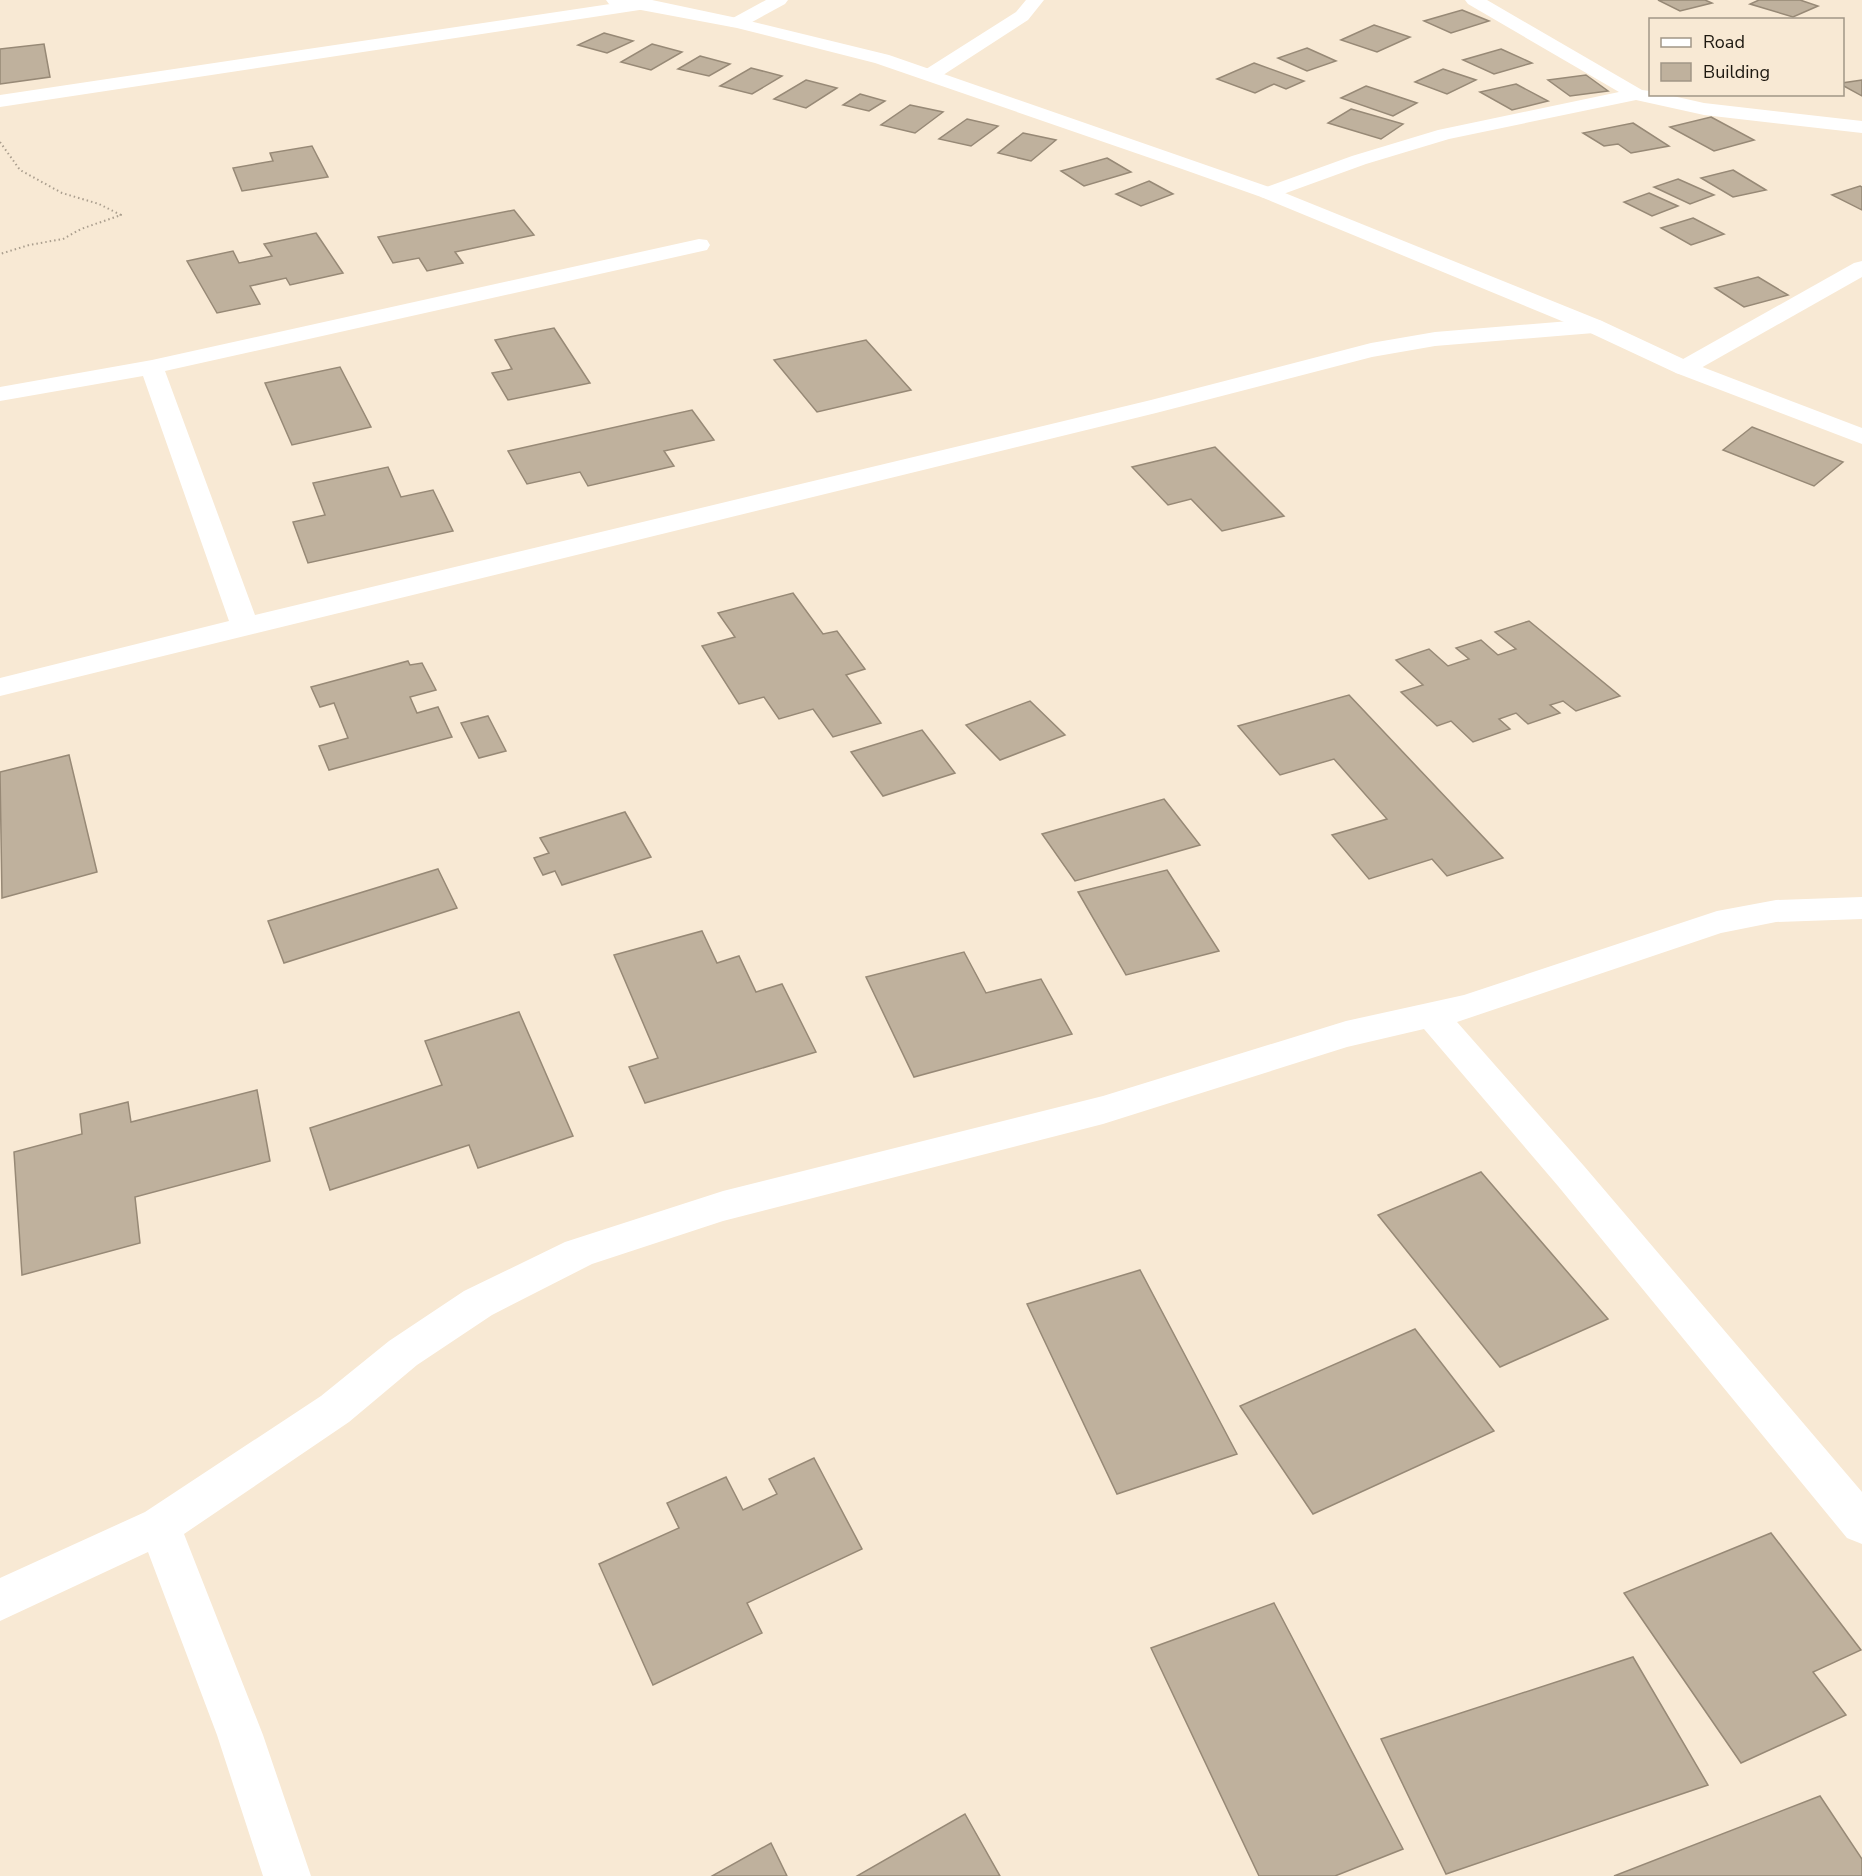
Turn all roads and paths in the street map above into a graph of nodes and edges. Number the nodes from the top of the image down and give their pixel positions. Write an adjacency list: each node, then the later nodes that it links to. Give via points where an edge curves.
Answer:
1 (615, 0): 5 (street)
2 (779, 0): 6 (street)
3 (1035, 0): 7 (street, via 1022,16)
4 (1474, 0): 8 (street)
5 (646, 4): 6 (street); 9 (street)
6 (737, 23): 7 (street)
7 (930, 75): 12 (street)
8 (1636, 94): 10 (street, via 1704,109); 12 (street, via 1445,134)
9 (0, 101)
10 (1862, 127)
11 (0, 142): 14 (path, via 20,170 62,194 121,215 63,239)
12 (1268, 193): 16 (street)
13 (699, 245): 17 (street)
14 (0, 254)
15 (1862, 268): 18 (street)
16 (1594, 326): 18 (street); 21 (street, via 1435,339 1371,350 1156,406)
17 (152, 367): 19 (street); 21 (street)
18 (1684, 368): 20 (street)
19 (0, 394)
20 (1862, 437)
21 (245, 626): 22 (street)
22 (0, 687)
23 (1862, 908): 24 (street, via 1776,911 1717,922 1467,1007)
24 (1431, 1015): 25 (street); 26 (street, via 1346,1034 1103,1110 723,1206 579,1253 478,1303 403,1353 335,1409)
25 (1862, 1524)
26 (160, 1526): 27 (street); 28 (street, via 240,1735)
27 (0, 1600)
28 (287, 1876)

